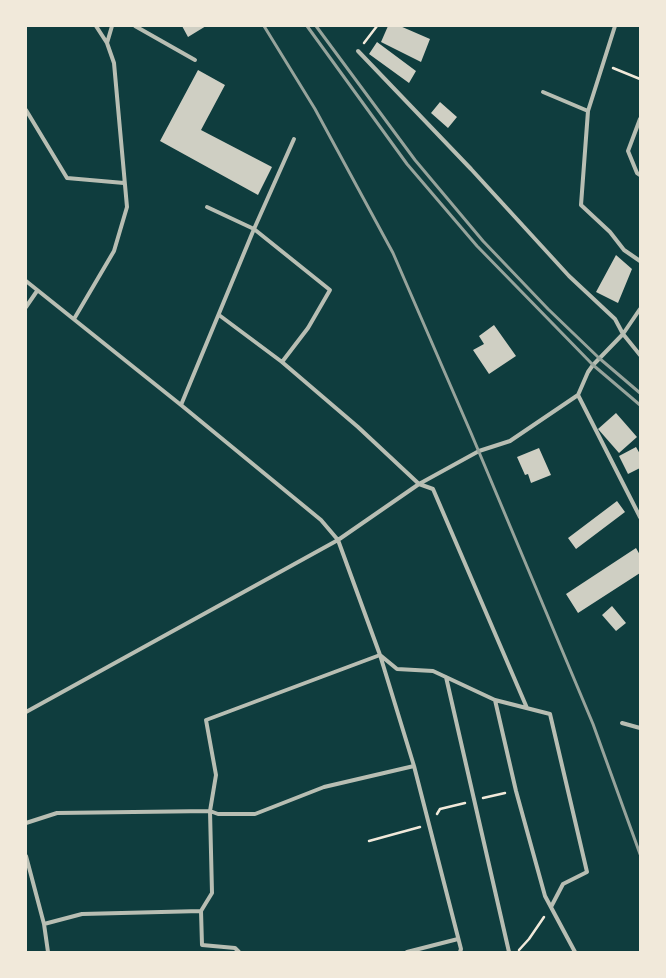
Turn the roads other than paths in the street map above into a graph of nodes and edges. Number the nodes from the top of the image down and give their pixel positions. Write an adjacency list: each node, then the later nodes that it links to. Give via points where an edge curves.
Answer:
1 (96, 26): 5 (street)
2 (112, 26): 5 (street)
3 (135, 26): 7 (street)
4 (615, 26): 10 (street)
5 (107, 44): 14 (street, via 114,63)
6 (358, 51): 24 (street, via 569,276 615,319)
7 (196, 60)
8 (542, 92): 10 (street)
9 (26, 110): 14 (street, via 66,178)
10 (588, 110): 17 (street, via 581,205 610,232 624,250)
11 (640, 119): 13 (street, via 628,152)
12 (294, 139): 16 (street)
13 (640, 175)
14 (124, 183): 23 (street, via 127,207 114,251)
15 (207, 207): 16 (street)
16 (254, 229): 22 (street); 26 (street, via 330,290 308,328)
17 (640, 261)
18 (26, 281): 19 (street)
19 (38, 291): 20 (street); 23 (street)
20 (26, 307)
21 (640, 309): 24 (street)
22 (219, 315): 26 (street); 28 (street)
23 (74, 319): 28 (street)
24 (624, 334): 25 (street); 27 (street, via 593,365)
25 (640, 355)
26 (282, 362): 29 (street, via 358,427)
27 (578, 395): 29 (street, via 510,441 479,451); 30 (street)
28 (181, 405): 31 (street, via 321,520)
29 (419, 484): 31 (street); 35 (street, via 433,489)
30 (640, 516)
31 (338, 540): 32 (street); 36 (street)
32 (380, 655): 33 (street, via 396,669 433,671); 39 (street); 40 (street, via 206,720 216,775)
33 (446, 677): 34 (street); 51 (street)
34 (495, 700): 35 (street); 43 (street, via 516,791 545,896)
35 (527, 708): 43 (street, via 550,714 587,872 563,884)
36 (26, 712)
37 (622, 722): 38 (street)
38 (640, 728)
39 (414, 766): 40 (street, via 324,787 255,814 218,814); 46 (street)
40 (210, 811): 41 (street, via 57,812); 44 (street, via 212,893)
41 (26, 823)
42 (26, 856): 45 (street)
43 (551, 907): 52 (street)
44 (201, 911): 45 (street, via 82,914); 48 (street, via 202,945 235,948)
45 (44, 924): 47 (street)
46 (458, 938): 49 (street); 50 (street)
47 (48, 952)
48 (239, 952)
49 (407, 952)
50 (460, 952)
51 (510, 952)
52 (575, 952)

